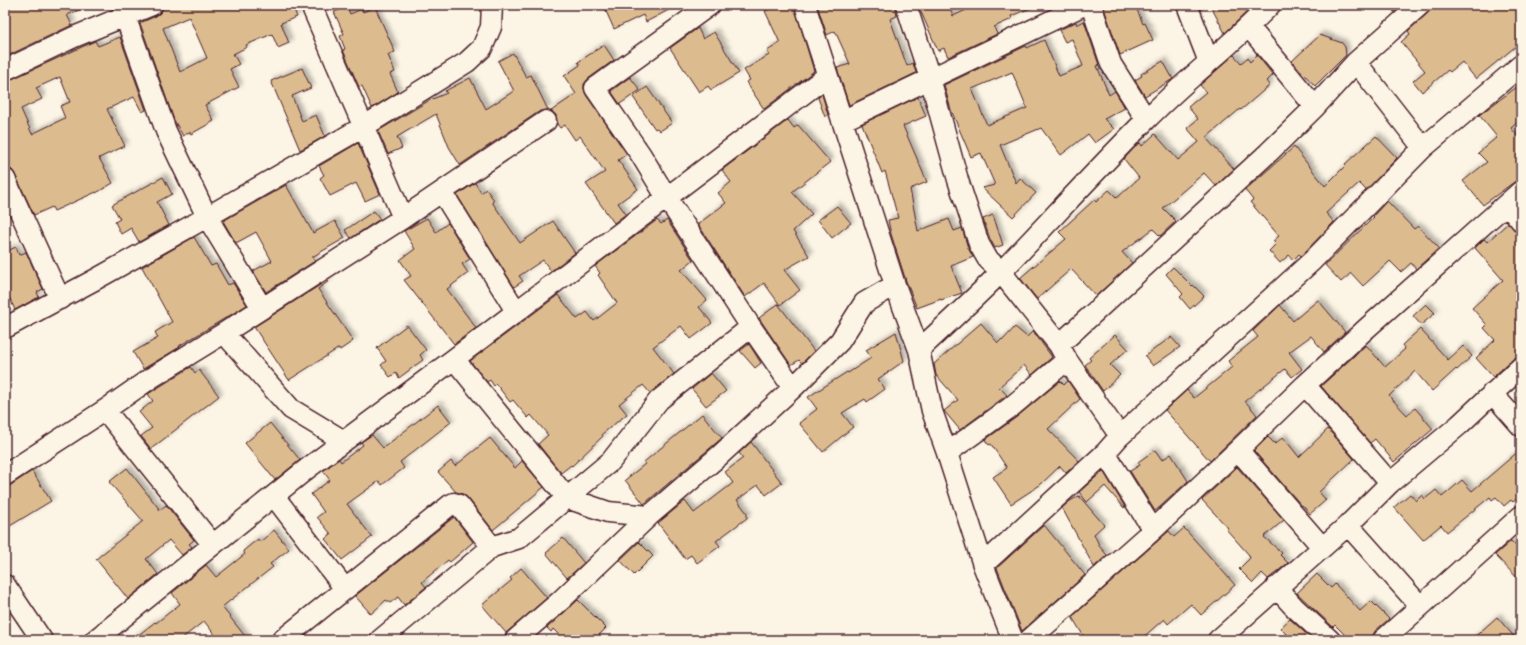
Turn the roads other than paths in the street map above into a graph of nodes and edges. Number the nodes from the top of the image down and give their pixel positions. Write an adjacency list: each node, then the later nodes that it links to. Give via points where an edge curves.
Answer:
1 (152, 5): 12 (street)
2 (311, 5): 24 (street)
3 (492, 5): 24 (street, via 491,27 482,48 467,62)
4 (710, 5): 28 (street, via 595,88)
5 (805, 5): 18 (street)
6 (906, 5): 19 (street)
7 (1084, 5): 19 (street)
8 (1091, 5): 21 (street, via 1111,64)
9 (1187, 5): 14 (street)
10 (1270, 5): 13 (street)
11 (1420, 5): 15 (street)
12 (125, 16): 17 (street); 30 (street, via 166,131)
13 (1249, 27): 14 (street); 20 (street)
14 (1209, 62): 21 (street)
15 (1356, 62): 20 (street); 25 (street)
16 (1521, 65): 25 (street)
17 (5, 70)
18 (827, 76): 23 (street); 28 (street)
19 (930, 78): 23 (street); 33 (street, via 958,180 980,244 987,258)
20 (1315, 107): 42 (street)
21 (1146, 119): 33 (street)
22 (546, 121): 27 (street)
23 (842, 122): 34 (street)
24 (363, 127): 30 (street); 31 (street)
25 (1424, 148): 50 (street, via 1312,260)
26 (5, 179): 35 (street)
27 (442, 192): 31 (street); 37 (street)
28 (667, 198): 37 (street); 38 (street)
29 (1514, 198): 32 (street); 45 (street)
30 (207, 217): 35 (street); 36 (street)
31 (403, 218): 36 (street)
32 (1521, 221)
33 (1001, 272): 41 (street); 42 (street)
34 (895, 285): 41 (street); 46 (street, via 864,304 840,341)
35 (60, 299): 39 (street)
36 (262, 308): 40 (street)
37 (516, 311): 43 (street)
38 (751, 327): 46 (street); 58 (street, via 659,400 612,460)
39 (5, 328)
40 (224, 333): 48 (street); 51 (street, via 291,408)
41 (919, 350): 53 (street, via 932,411)
42 (1063, 352): 50 (street); 53 (street, via 1011,407)
43 (454, 359): 51 (street); 58 (street)
44 (1521, 367): 47 (street)
45 (1305, 385): 52 (street); 56 (street)
46 (793, 388): 59 (street)
47 (1492, 393): 49 (street); 56 (street, via 1459,425)
48 (105, 410): 55 (street); 63 (street)
49 (1521, 426)
50 (1120, 436): 54 (street)
51 (344, 441): 57 (street)
52 (1238, 450): 62 (street); 65 (street)
53 (947, 453): 66 (street)
54 (1105, 453): 62 (street); 66 (street)
55 (5, 475)
56 (1390, 483): 61 (street)
57 (274, 496): 63 (street); 69 (street)
58 (566, 498): 59 (street, via 608,512); 64 (street, via 519,538)
59 (649, 516): 75 (street)
60 (1521, 516): 70 (street)
61 (1348, 525): 65 (street); 70 (street)
62 (1153, 530): 77 (street)
63 (213, 545): 72 (street)
64 (492, 547): 69 (street, via 459,505 454,503); 74 (street)
65 (1322, 547): 68 (street)
66 (983, 565): 76 (street)
67 (5, 586): 71 (street)
68 (1276, 588): 78 (street); 79 (street)
69 (345, 589): 73 (street)
70 (1420, 606): 80 (street)
71 (42, 640)
72 (95, 640)
73 (282, 640)
74 (380, 640)
75 (515, 640)
76 (1013, 640)
77 (1029, 640)
78 (1218, 640)
79 (1330, 640)
80 (1383, 640)

